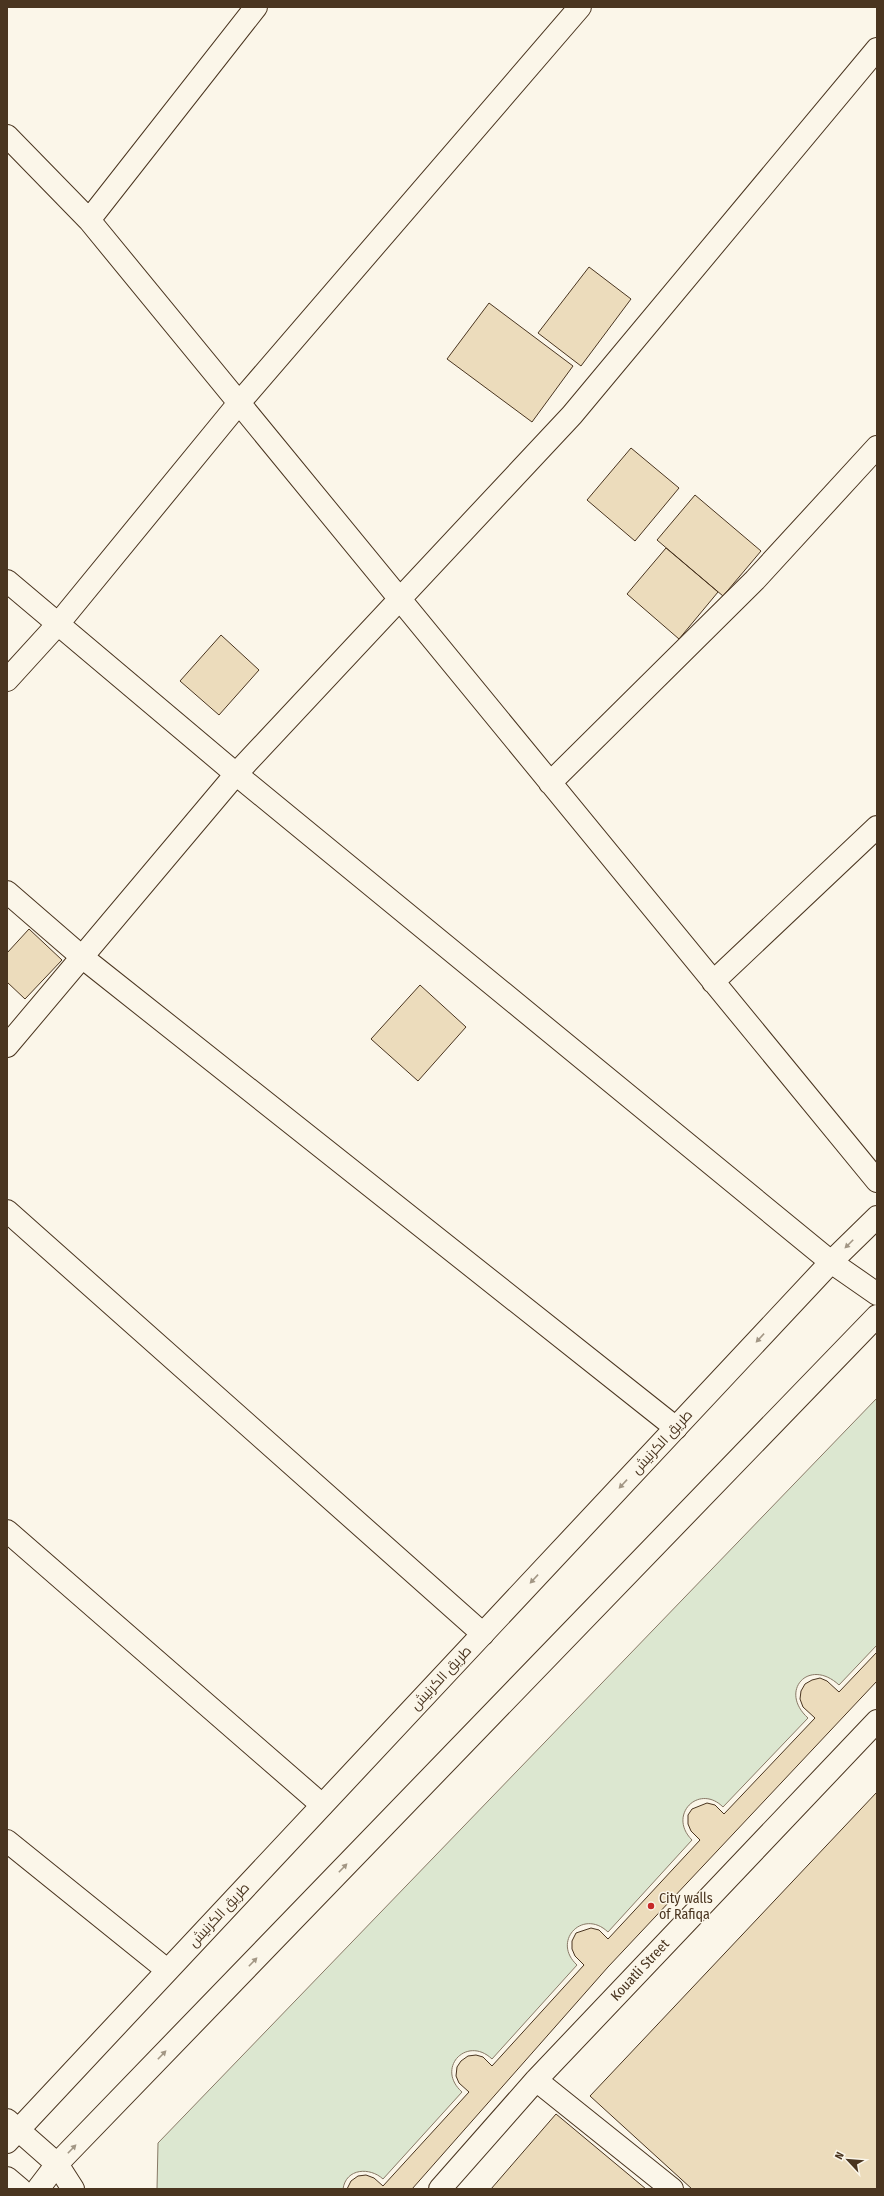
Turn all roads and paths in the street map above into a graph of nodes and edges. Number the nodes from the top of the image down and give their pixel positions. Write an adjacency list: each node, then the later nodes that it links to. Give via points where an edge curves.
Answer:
1 (256, 7): 5 (street)
2 (580, 7): 6 (street)
3 (877, 49): 9 (street, via 572,416)
4 (7, 136): 5 (street)
5 (89, 220): 6 (street)
6 (239, 403): 9 (street); 10 (street)
7 (877, 447): 13 (street, via 755,580)
8 (7, 581): 10 (street)
9 (400, 600): 12 (street); 13 (street)
10 (58, 624): 11 (street); 12 (street)
11 (7, 680)
12 (236, 774): 16 (street); 22 (street)
13 (550, 783): 17 (street)
14 (877, 827): 17 (street)
15 (7, 892): 16 (street)
16 (82, 957): 18 (street); 25 (street)
17 (713, 982): 19 (street)
18 (7, 1046)
19 (877, 1181)
20 (7, 1211): 27 (street)
21 (877, 1217): 22 (street, طريق الكرنيش, one-way to 22)
22 (831, 1262): 23 (street); 25 (street, طريق الكرنيش, one-way to 25)
23 (877, 1294)
24 (877, 1316): 34 (street, one-way to 24)
25 (676, 1428): 27 (street, طريق الكرنيش, one-way to 27)
26 (7, 1531): 29 (street)
27 (483, 1634): 29 (street, طريق الكرنيش)
28 (877, 1721): 32 (street, Kouatli Street)
29 (322, 1805): 31 (street, طريق الكرنيش)
30 (7, 1841): 31 (street)
31 (167, 1970): 33 (street, طريق الكرنيش)
32 (536, 2080): 39 (street, Kouatli Street); 40 (street)
33 (11, 2131): 34 (street)
34 (57, 2164): 37 (street); 38 (street)
35 (7, 2178): 36 (street)
36 (20, 2189)
37 (38, 2189)
38 (73, 2189)
39 (440, 2189)
40 (672, 2189)

